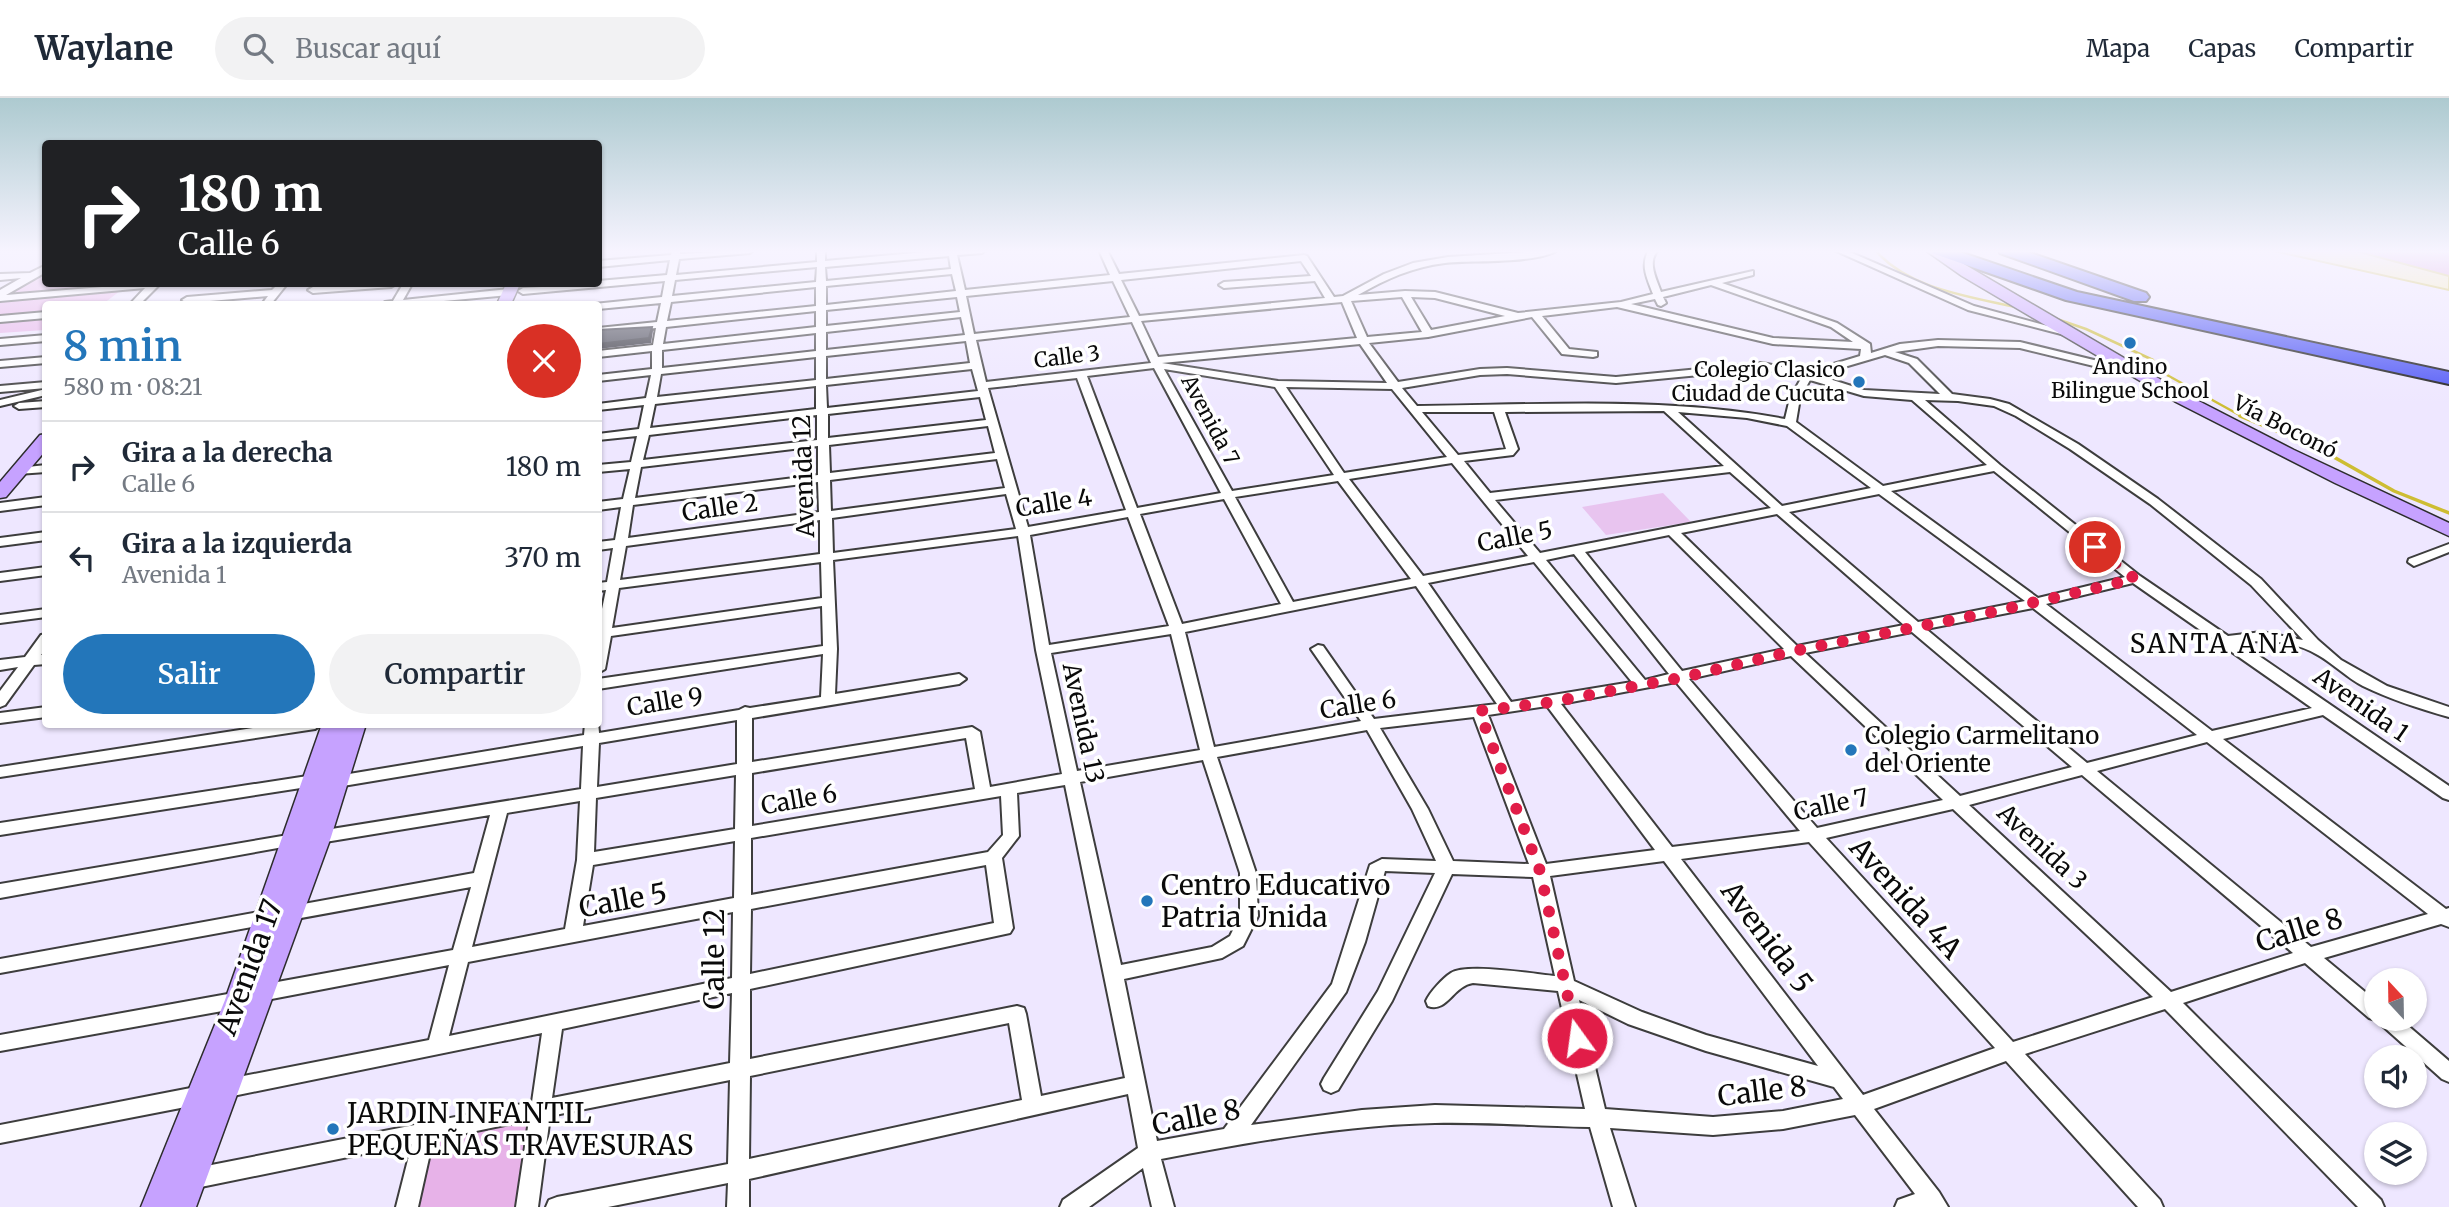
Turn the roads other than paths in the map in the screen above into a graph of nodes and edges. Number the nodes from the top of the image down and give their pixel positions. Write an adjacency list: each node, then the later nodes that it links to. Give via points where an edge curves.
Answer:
1 (645, 302): 20 (street)
2 (665, 302): 30 (street)
3 (822, 302): 21 (street, Avenida 12)
4 (870, 302): 21 (street)
5 (962, 302): 23 (street, Avenida 13)
6 (1126, 302): 29 (street, Avenida 7)
7 (1233, 302): 22 (street)
8 (1302, 302): 22 (street)
9 (1346, 302): 38 (street)
10 (1409, 302): 34 (street)
11 (1462, 302): 27 (street)
12 (1629, 302): 19 (street)
13 (1661, 302): 25 (street)
14 (1768, 302): 39 (street, via 1834,325)
15 (1957, 302): 33 (street)
16 (2017, 302): 33 (main road, Vía Boconó)
17 (2097, 302): 58 (highway)
18 (2159, 302): 53 (highway)
19 (1617, 304): 24 (street); 25 (street)
20 (602, 306)
21 (822, 307): 30 (street); 31 (street, Avenida 12)
22 (1236, 308): 29 (street)
23 (965, 314): 31 (street); 36 (street, Avenida 13)
24 (1535, 314): 27 (street); 44 (street, via 1566,352)
25 (1667, 314): 39 (street, via 1773,341)
26 (42, 315): 28 (street)
27 (1518, 316): 34 (street)
28 (0, 319)
29 (1134, 320): 36 (street); 49 (street, Avenida 7)
30 (661, 324): 32 (street); 41 (street)
31 (822, 329): 41 (street); 45 (street, Avenida 12)
32 (602, 331)
33 (2065, 332): 54 (main road, Vía Boconó)
34 (1428, 334): 38 (street)
35 (42, 338): 37 (street)
36 (971, 339): 45 (street); 51 (street, Avenida 13)
37 (0, 342)
38 (1364, 342): 49 (street); 62 (street)
39 (1866, 346): 42 (street); 46 (street)
40 (1900, 347): 42 (street); 48 (street); 54 (street, via 2020,345)
41 (657, 348): 43 (street); 52 (street)
42 (1886, 351): 46 (street); 48 (street)
43 (602, 354)
44 (1593, 354)
45 (821, 355): 52 (street); 59 (street, Avenida 12)
46 (1865, 359): 56 (street)
47 (42, 360): 50 (street)
48 (1913, 361): 66 (street)
49 (1156, 363): 55 (street, Calle 3); 61 (street); 95 (street, Avenida 7)
50 (0, 365)
51 (976, 365): 59 (street); 64 (street, Avenida 13)
52 (657, 371): 57 (street); 68 (street)
53 (2449, 371)
54 (2141, 374): 105 (main road, Vía Boconó, via 2352,486)
55 (1081, 375): 64 (street, Calle 3); 102 (street)
56 (1808, 375): 62 (street, via 1762,366 1616,380 1507,371); 67 (street, via 1861,393); 77 (street, via 1795,398)
57 (602, 378)
58 (2449, 378)
59 (821, 382): 68 (street); 75 (street, Avenida 12)
60 (42, 384): 63 (street)
61 (1278, 384): 62 (street); 91 (street)
62 (1395, 386): 73 (street)
63 (0, 389)
64 (983, 389): 75 (street, Calle 3); 76 (street, Avenida 13)
65 (42, 393): 70 (street)
66 (1947, 396): 67 (street); 137 (street, via 2003,406 2084,452 2260,585)
67 (1915, 397): 85 (street, Avenida 1)
68 (650, 401): 71 (street); 78 (street)
69 (42, 404): 70 (street)
70 (0, 405)
71 (602, 407)
72 (1667, 408): 74 (street); 77 (street); 87 (street)
73 (1414, 409): 74 (street); 83 (street)
74 (1499, 410): 83 (street, Calle 4, via 1513,449)
75 (822, 412): 78 (street, Calle 3); 80 (street, Avenida 12)
76 (993, 422): 80 (street); 82 (street, Avenida 13)
77 (1790, 423): 93 (street)
78 (644, 432): 79 (street, Calle 3); 84 (street)
79 (602, 437)
80 (823, 443): 84 (street); 90 (street, Avenida 12)
81 (42, 444): 89 (main road)
82 (1003, 455): 90 (street); 92 (street, Avenida 13)
83 (1455, 459): 91 (street, Calle 4); 96 (street)
84 (636, 465): 88 (street); 98 (street)
85 (1996, 467): 93 (street, Calle 5); 118 (street, Avenida 1)
86 (42, 468): 89 (street)
87 (1732, 468): 96 (street); 101 (street)
88 (602, 469)
89 (18, 471): 94 (main road)
90 (825, 476): 98 (street); 103 (street, Avenida 12)
91 (1342, 478): 95 (street, Calle 4); 119 (street)
92 (1013, 490): 103 (street, Calle 2); 106 (street, Avenida 13)
93 (1879, 491): 101 (street, Calle 5); 123 (street)
94 (0, 492)
95 (1227, 495): 102 (street, Calle 4); 124 (street, Avenida 7)
96 (1486, 497): 114 (street)
97 (42, 502): 100 (street)
98 (628, 502): 99 (street); 109 (street)
99 (602, 505)
100 (0, 507)
101 (1781, 509): 104 (street, Calle 5); 127 (street)
102 (1134, 513): 106 (street, Calle 4); 129 (street)
103 (827, 514): 109 (street, Calle 2); 113 (street, Avenida 12)
104 (1671, 530): 112 (street, Calle 5); 136 (street, Avenida 3)
105 (2449, 530)
106 (1023, 532): 113 (street, Calle 4); 135 (street, Avenida 13)
107 (42, 536): 108 (street)
108 (0, 541)
109 (620, 543): 110 (street, Calle 2); 120 (street)
110 (602, 545)
111 (2449, 548): 115 (street)
112 (1577, 550): 114 (street, Calle 5); 141 (street, Avenida 4A)
113 (828, 557): 120 (street, Calle 4); 122 (street, Avenida 12)
114 (1537, 558): 119 (street, Calle 5); 144 (street)
115 (2414, 562)
116 (42, 572): 117 (street)
117 (0, 577)
118 (2135, 579): 123 (street, Calle 6); 131 (street, Avenida 1)
119 (1419, 580): 124 (street, Calle 5); 148 (street)
120 (613, 585): 121 (street, Calle 4); 128 (street)
121 (602, 586)
122 (829, 601): 130 (street); 133 (street, Avenida 12)
123 (2036, 603): 127 (street, Calle 6); 160 (street)
124 (1290, 606): 129 (street, Calle 5)
125 (42, 614): 126 (street)
126 (0, 619)
127 (1917, 628): 136 (street, Calle 6); 162 (street)
128 (602, 629)
129 (1177, 629): 135 (street, Calle 5); 161 (street)
130 (602, 633)
131 (2226, 641): 137 (street, via 2273,635); 149 (street, Avenida 1)
132 (42, 643): 139 (street)
133 (830, 649): 143 (street); 145 (street, Avenida 12)
134 (1318, 649): 155 (street)
135 (1043, 650): 165 (street, Avenida 13)
136 (1794, 651): 141 (street, Calle 6); 171 (street, Avenida 3)
137 (2323, 652): 152 (street, via 2371,686)
138 (42, 659): 139 (street)
139 (28, 661): 140 (street); 146 (street)
140 (0, 665)
141 (1680, 678): 144 (street, Calle 6); 175 (street, Avenida 4A)
142 (959, 679): 145 (street, Calle 9)
143 (602, 683)
144 (1642, 685): 147 (street, Calle 6)
145 (828, 700): 151 (street, Calle 9)
146 (0, 702)
147 (1552, 702): 148 (street, Calle 6); 177 (street, Avenida 5)
148 (1507, 708): 150 (street, Calle 6)
149 (2327, 709): 160 (street, Calle 7); 170 (street, Avenida 1)
150 (1479, 711): 155 (street, Calle 6); 181 (street)
151 (745, 712): 159 (street, Calle 9); 163 (street, Calle 12)
152 (2449, 712)
153 (42, 713): 154 (street)
154 (0, 718)
155 (1373, 724): 161 (street, Calle 6); 180 (street, via 1425,815)
156 (289, 728): 164 (street)
157 (333, 728): 166 (main road, Avenida 17)
158 (353, 728): 166 (main road, Avenida 17)
159 (592, 731): 166 (street, Calle 9); 169 (street)
160 (2208, 737): 162 (street, Calle 7); 186 (street)
161 (1208, 753): 165 (street, Calle 6); 191 (street, via 1248,873 1250,916 1237,941 1216,953)
162 (2085, 768): 171 (street, Calle 7); 188 (street)
163 (743, 770): 168 (street, via 972,732); 169 (street); 174 (street, Calle 12)
164 (0, 772)
165 (1072, 778): 167 (street, Calle 6); 191 (street, Avenida 13)
166 (326, 781): 173 (street, Calle 9); 176 (main road, Avenida 17)
167 (1009, 789): 168 (street, Calle 6); 178 (street, via 1011,836)
168 (983, 792): 174 (street, Calle 6)
169 (591, 793): 172 (street); 179 (street)
170 (2449, 794)
171 (1959, 802): 175 (street, Calle 7); 196 (street, Avenida 3)
172 (500, 808): 176 (street); 182 (street)
173 (0, 829)
174 (743, 833): 179 (street, Calle 6); 184 (street, Calle 12)
175 (1813, 835): 177 (street, Calle 7); 202 (street, Avenida 4A)
176 (306, 839): 183 (street); 185 (main road, Avenida 17)
177 (1670, 855): 181 (street, Calle 7); 205 (street, Avenida 5)
178 (993, 857): 184 (street, Calle 5); 193 (street, via 1004,928)
179 (585, 860): 187 (street)
180 (1447, 867): 181 (street, Calle 7); 207 (street, via 1385,996); 215 (street, Calle 7, via 1381,865 1376,869 1340,987)
181 (1540, 871): 192 (street)
182 (482, 878): 185 (street); 189 (street)
183 (0, 891)
184 (742, 905): 187 (street, Calle 5); 193 (street, Calle 12)
185 (279, 916): 190 (street); 194 (main road, Avenida 17)
186 (2447, 918): 188 (street, Calle 8)
187 (573, 936): 189 (street, Calle 5)
188 (2309, 955): 196 (street, Calle 8); 197 (street)
189 (461, 956): 194 (street, Calle 5); 201 (street)
190 (0, 966)
191 (1114, 974): 206 (street, Avenida 13)
192 (1564, 984): 195 (street, via 1465,977); 205 (street, via 1635,1018 1706,1044); 212 (street)
193 (740, 985): 198 (street); 203 (street, Calle 12)
194 (250, 997): 200 (street, Calle 5); 208 (main road, Avenida 17)
195 (1435, 1000)
196 (2169, 1001): 202 (street, Calle 8); 230 (street, Avenida 3)
197 (2364, 1002)
198 (554, 1023): 201 (street); 211 (street)
199 (2400, 1031): 204 (street)
200 (0, 1043)
201 (437, 1046): 208 (street)
202 (2010, 1051): 209 (street, Calle 8); 229 (street, Avenida 4A)
203 (742, 1071): 210 (street, via 1017,1014); 211 (street); 217 (street, Calle 12)
204 (2449, 1073)
205 (1842, 1081): 209 (street, Avenida 5)
206 (1135, 1084): 210 (street); 216 (street, Avenida 13)
207 (1331, 1084)
208 (212, 1092): 214 (street); 218 (main road, Avenida 17); 220 (main road, Avenida 17)
209 (1860, 1105): 212 (street, Calle 8, via 1783,1120 1713,1126); 219 (street, Avenida 5)
210 (1034, 1107): 217 (street)
211 (542, 1108): 213 (street); 222 (street)
212 (1597, 1118): 215 (street, Calle 8, via 1435,1114); 227 (street)
213 (425, 1132): 218 (street); 221 (street)
214 (0, 1134)
215 (1230, 1137): 216 (street, Calle 8)
216 (1149, 1152): 225 (street, Calle 8); 226 (street, Avenida 13)
217 (740, 1171): 223 (street); 224 (street, Calle 12)
218 (185, 1193)
219 (1935, 1203): 228 (street)
220 (157, 1207)
221 (407, 1207)
222 (527, 1207)
223 (557, 1207)
224 (738, 1207)
225 (1071, 1207)
226 (1163, 1207)
227 (1624, 1207)
228 (1906, 1207)
229 (2152, 1207)
230 (2373, 1207)

